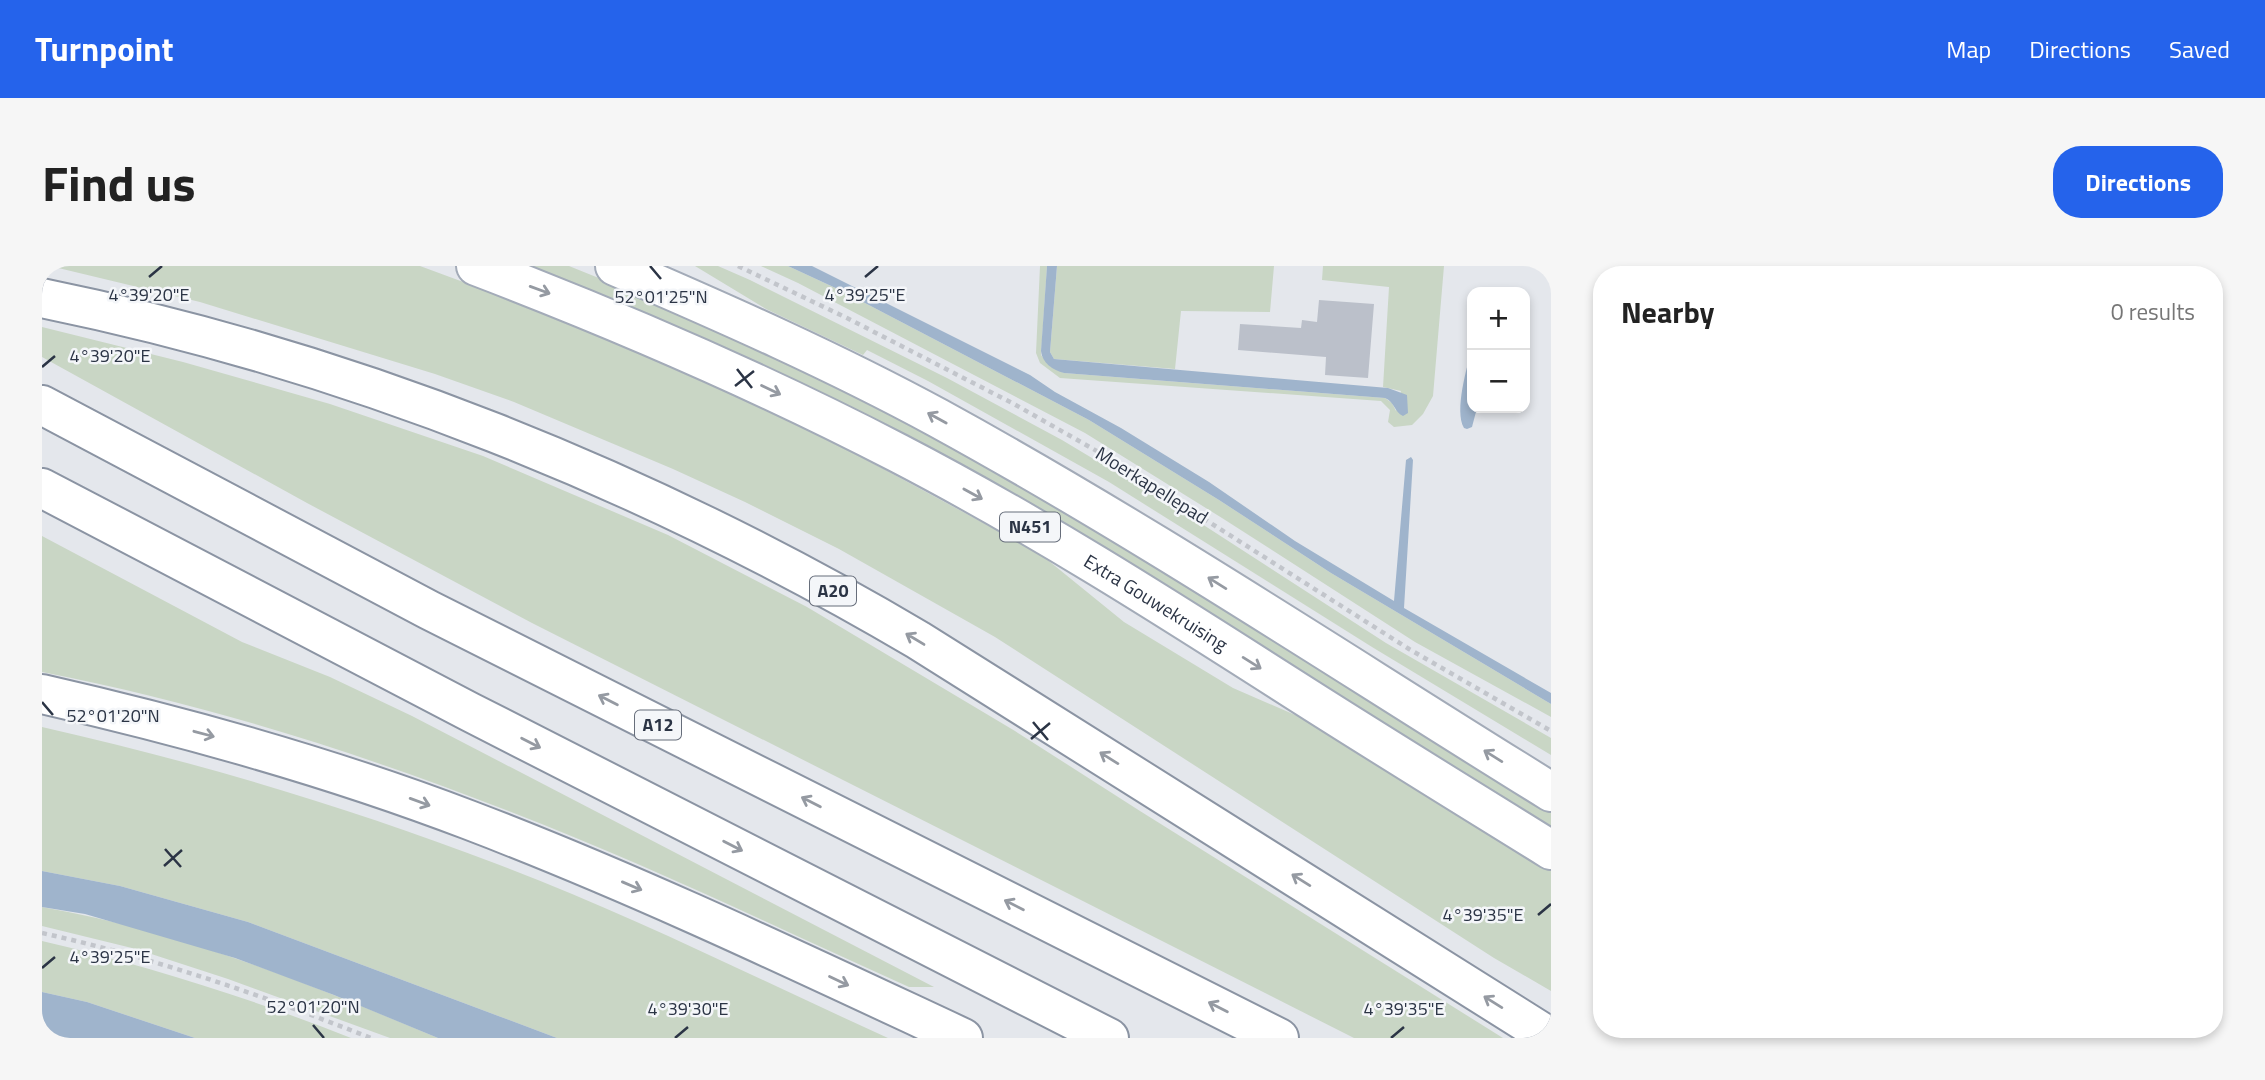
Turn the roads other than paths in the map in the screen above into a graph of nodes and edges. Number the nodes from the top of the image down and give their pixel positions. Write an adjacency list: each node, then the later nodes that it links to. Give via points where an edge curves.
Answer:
1 (476, 266): 8 (main road, Extra Gouwekruising / N451, one-way to 8, via 687,351 912,461 1108,573)
2 (615, 266): 7 (main road, N451, one-way to 2, via 1038,474 834,364)
3 (42, 298): 12 (main road, A20, one-way to 3, via 918,640 719,532 502,436 362,385 185,332)
4 (42, 405): 11 (main road, A12, one-way to 4, via 442,616)
5 (42, 488): 10 (main road, one-way to 10)
6 (42, 694): 9 (main road, one-way to 9, via 257,748 456,815 680,907)
7 (1551, 792)
8 (1551, 850)
9 (963, 1038)
10 (1109, 1038)
11 (1279, 1038)
12 (1551, 1038)

